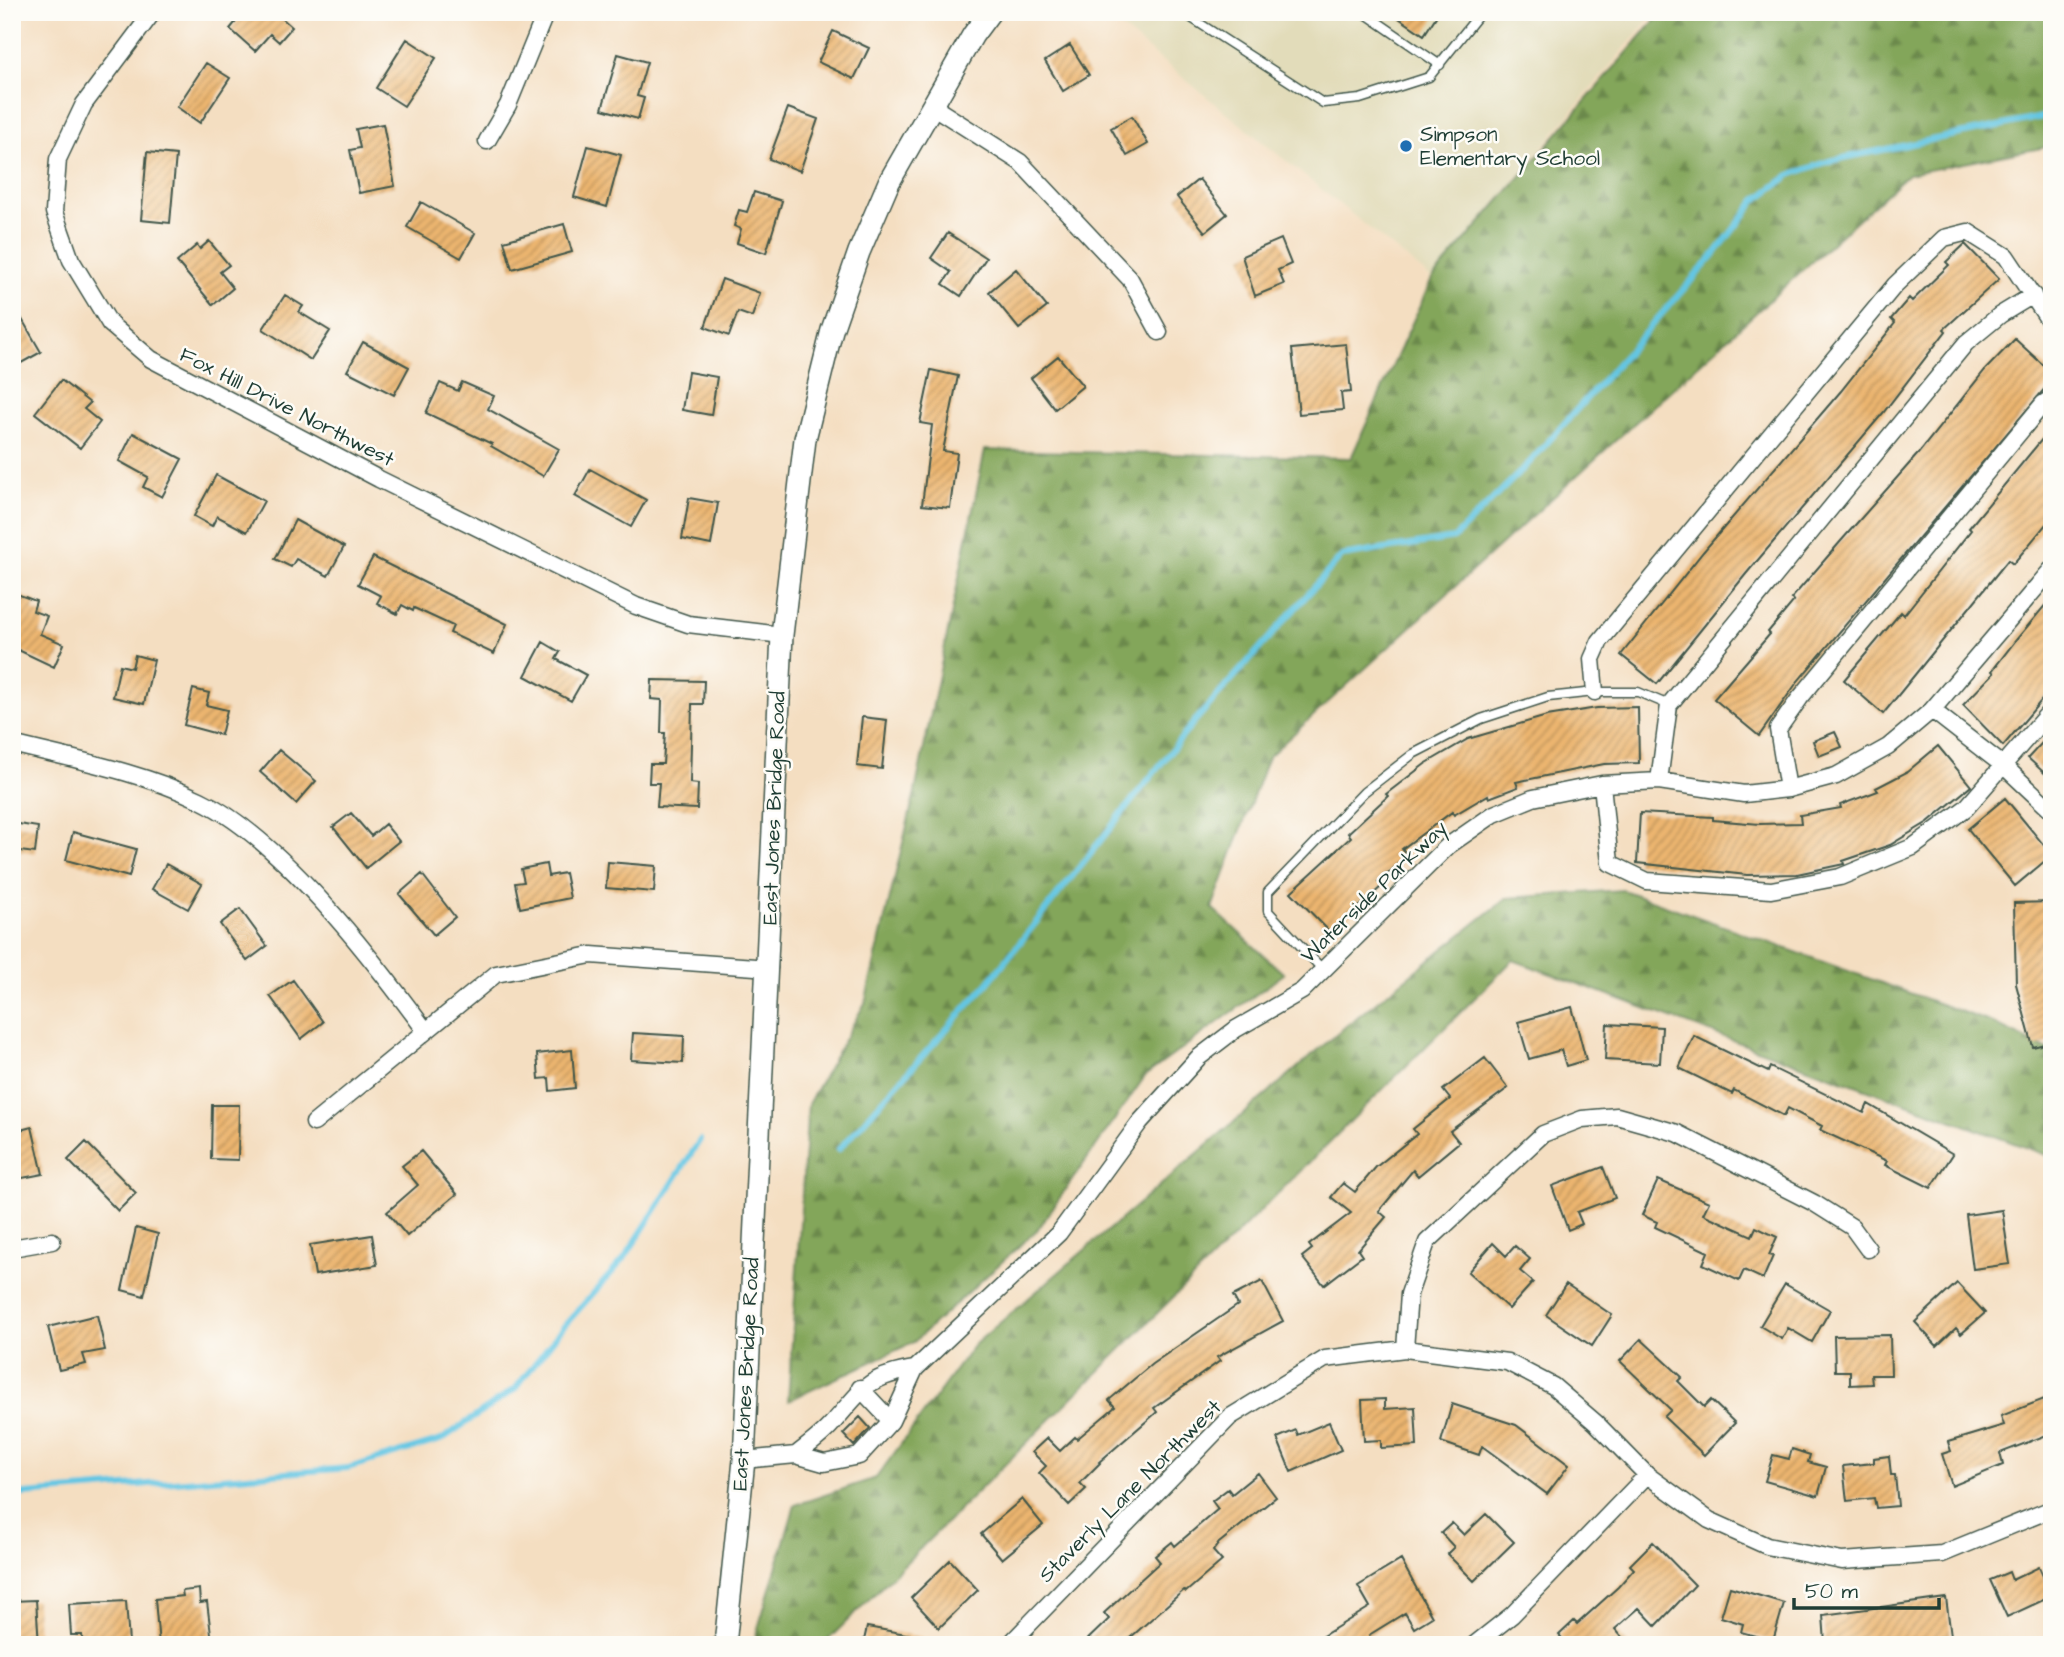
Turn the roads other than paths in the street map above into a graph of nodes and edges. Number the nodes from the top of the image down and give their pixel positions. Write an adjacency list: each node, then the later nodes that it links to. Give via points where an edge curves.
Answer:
1 (153, 12): 15 (street, Fox Hill Drive Northwest, via 84,104 58,159 54,212 71,260 110,324 151,359 636,606 688,624)
2 (546, 12): 9 (street, via 508,105)
3 (990, 12): 8 (street, East Jones Bridge Road)
4 (1182, 12): 7 (lane, via 1323,103 1391,90 1429,77)
5 (1363, 12): 7 (lane)
6 (1481, 12): 7 (lane)
7 (1440, 65)
8 (932, 106): 12 (street, via 1020,162 1130,279); 15 (street, East Jones Bridge Road, via 889,183 832,330 805,439)
9 (487, 141)
10 (2033, 295): 11 (street); 16 (street, via 2006,256 1968,232 1944,238 1895,285 1600,641 1592,659); 17 (street, via 1966,343)
11 (2052, 325)
12 (1159, 332)
13 (2052, 398): 24 (street, via 2034,414 1778,729)
14 (2052, 569): 19 (street, Waterside Parkway)
15 (782, 635): 26 (street, East Jones Bridge Road)
16 (1595, 692): 17 (lane, via 1638,692); 27 (lane, via 1548,697 1481,719 1413,754 1364,792 1268,892 1268,911)
17 (1669, 705): 22 (street)
18 (2052, 709): 21 (street)
19 (1932, 710): 21 (street); 24 (street, Waterside Parkway, via 1888,747 1836,776)
20 (12, 744): 28 (street, via 135,774 202,801 267,845)
21 (2004, 766): 23 (street, via 1966,808 1913,847 1840,877 1771,890 1647,881 1610,863); 25 (street)
22 (1659, 781): 23 (street, Waterside Parkway); 24 (street, Waterside Parkway, via 1744,794)
23 (1602, 784): 27 (street, Waterside Parkway, via 1533,799 1494,814 1448,846)
24 (1788, 789)
25 (2052, 811)
26 (769, 968): 28 (street, via 591,955 496,974); 38 (street, East Jones Bridge Road)
27 (1323, 971): 34 (street, Waterside Parkway, via 1302,991 1236,1029 1198,1058 1140,1122 1059,1233)
28 (425, 1030): 29 (street)
29 (314, 1123)
30 (52, 1241): 31 (street)
31 (12, 1248)
32 (1868, 1249): 33 (street, via 1852,1227 1814,1203 1677,1133 1618,1116 1582,1119 1544,1134 1427,1242 1409,1294)
33 (1405, 1349): 39 (street, Staverly Lane Northwest, via 1507,1362 1553,1386); 42 (street, Staverly Lane Northwest, via 1325,1359 1230,1417)
34 (915, 1370): 35 (street, via 888,1373); 36 (street, Waterside Parkway)
35 (860, 1388): 36 (street); 37 (street, via 829,1427)
36 (891, 1421): 37 (street, Waterside Parkway, via 859,1456 824,1463)
37 (796, 1455): 38 (street, Waterside Parkway)
38 (744, 1460): 41 (street, East Jones Bridge Road)
39 (1647, 1475): 40 (street, Staverly Lane Northwest, via 1709,1520 1767,1546 1842,1561 1942,1554); 43 (street, via 1512,1615)
40 (2052, 1509)
41 (725, 1645)
42 (1009, 1645)
43 (1474, 1645)

